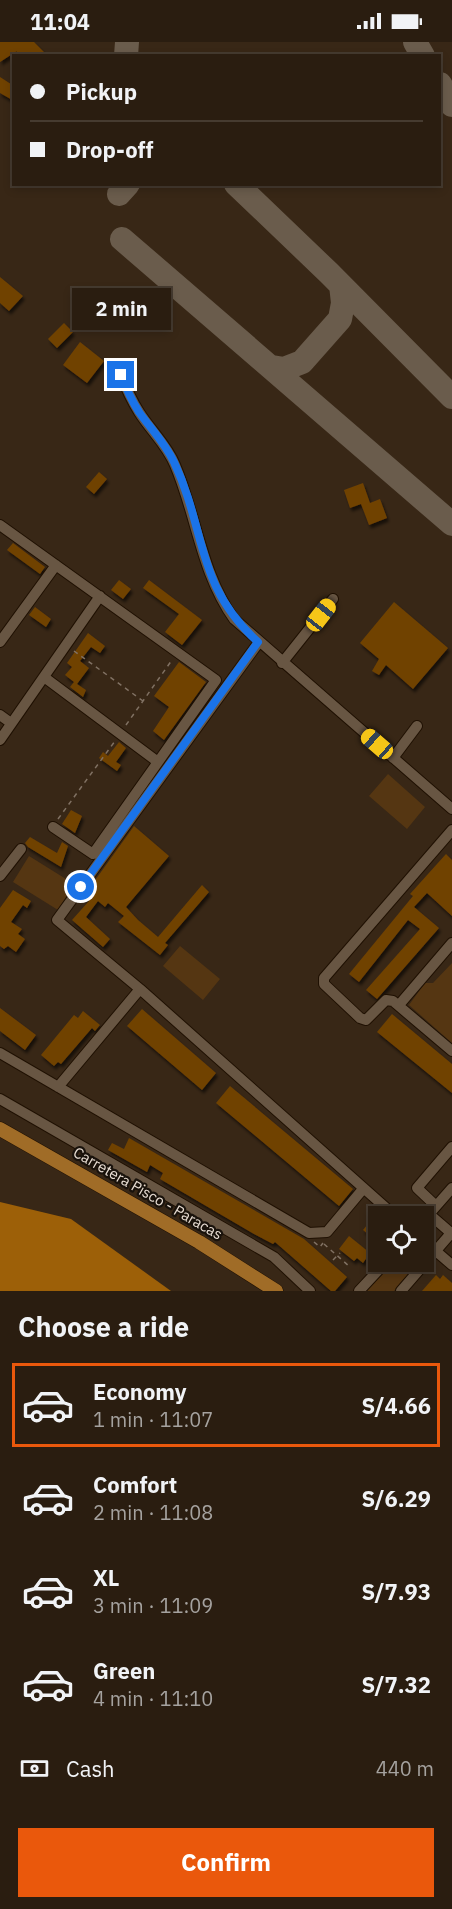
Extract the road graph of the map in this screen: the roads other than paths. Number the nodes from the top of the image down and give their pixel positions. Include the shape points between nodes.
1 (121, 375) dead end
2 (0, 525) edge
3 (57, 565) junction
4 (100, 596) junction
5 (333, 599) dead end
6 (0, 642) edge
7 (258, 642) junction
8 (282, 663) junction
9 (44, 677) junction
10 (0, 715) edge
11 (12, 723) junction
12 (417, 726) dead end
13 (0, 740) edge
14 (393, 758) junction
15 (158, 762) junction
16 (452, 809) edge
17 (53, 827) dead end
18 (452, 830) edge
19 (21, 849) dead end
20 (0, 876) edge
21 (452, 943) edge
22 (140, 989) junction
23 (399, 1005) junction
24 (452, 1051) edge
25 (0, 1053) edge
26 (58, 1087) junction
27 (0, 1099) edge
28 (0, 1129) edge
29 (452, 1147) edge
30 (452, 1188) edge
31 (363, 1189) junction
32 (384, 1206) edge
33 (425, 1206) edge
34 (434, 1208) edge
35 (434, 1218) edge
36 (452, 1232) edge
37 (436, 1251) junction
38 (452, 1265) edge
39 (377, 1272) edge
40 (276, 1291) edge
41 (310, 1291) edge
42 (359, 1291) edge
43 (400, 1291) edge

1 - 7 street via 138,411 174,464 197,526 211,581 234,619
2 - 3 street
3 - 4 street
3 - 6 street
4 - 9 street
4 - 15 street via 216,680
5 - 8 street
7 - 8 street
7 - 22 street via 57,920
8 - 14 street
9 - 11 street
9 - 15 street
10 - 11 street
11 - 13 street
12 - 14 street
14 - 16 street
15 - 17 street via 93,854
18 - 23 street via 324,978 326,987 366,1020 386,1000
19 - 20 street
21 - 23 street
22 - 26 street
22 - 31 street
23 - 24 street
25 - 26 street
26 - 31 street via 309,1233 327,1232
27 - 41 street via 274,1257
28 - 40 main road, Carretera Pisco - Paracas via 209,1247
29 - 33 street via 417,1188
30 - 34 street
31 - 32 street
35 - 36 street
36 - 37 street
37 - 38 street
37 - 43 street
39 - 42 street

